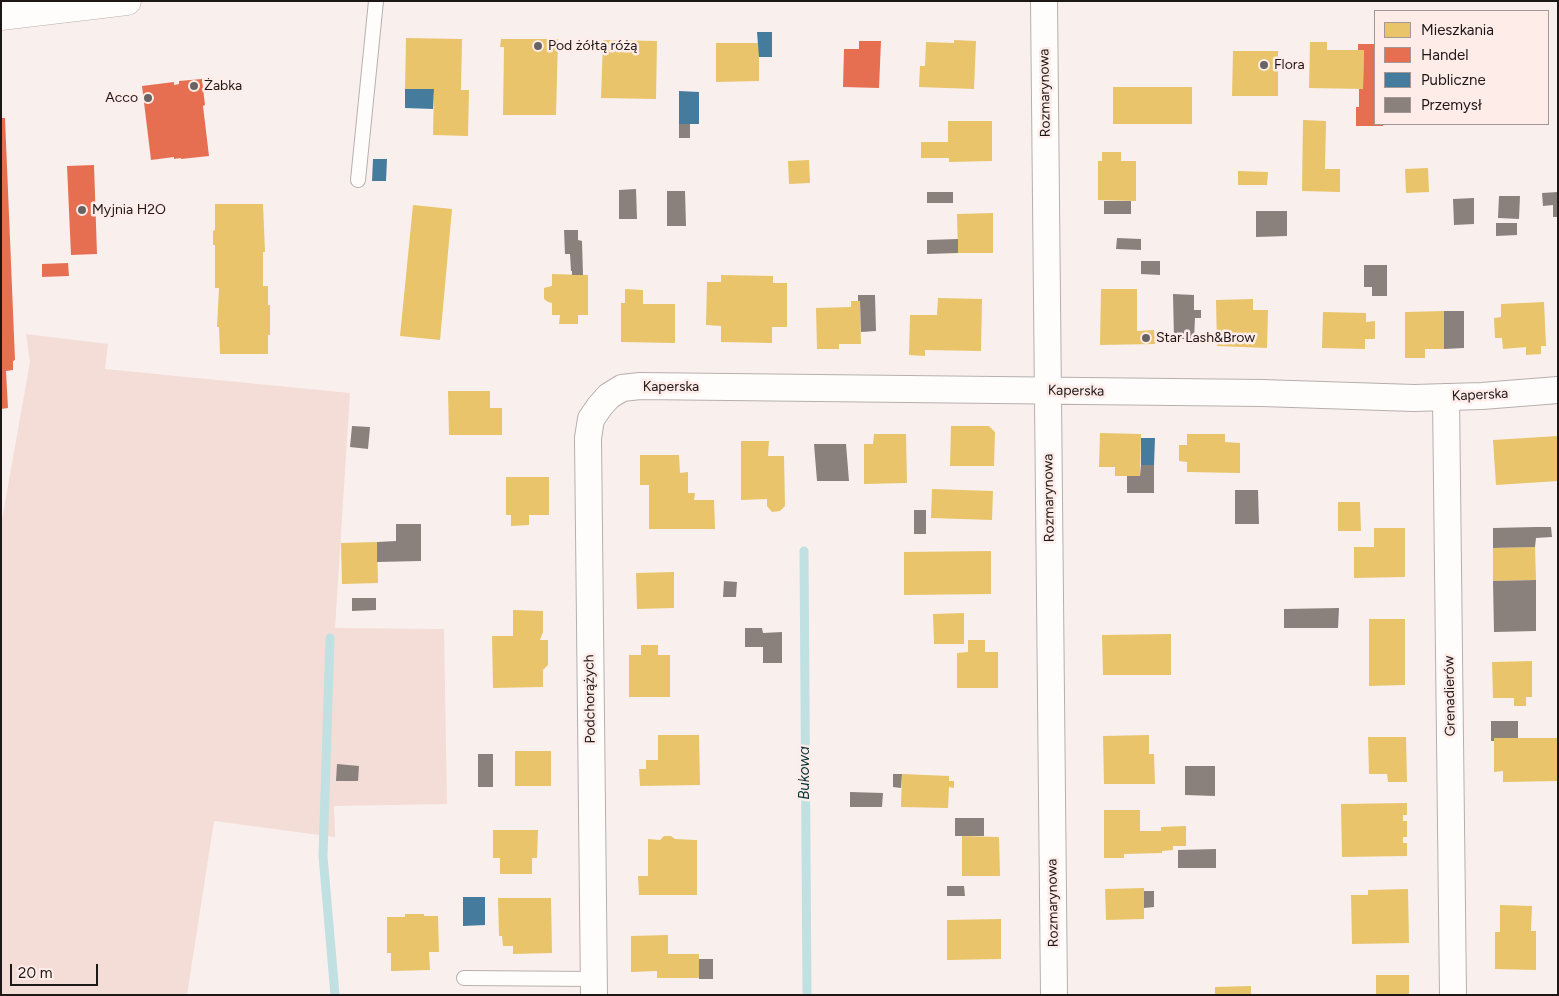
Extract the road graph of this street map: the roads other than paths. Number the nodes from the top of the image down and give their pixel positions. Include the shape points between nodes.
1 (127, 1) edge
2 (376, 1) edge
3 (1044, 1) edge
4 (1, 16) edge
5 (358, 180) dead end
6 (1558, 390) edge
7 (1048, 391) junction
8 (1446, 397) junction
9 (600, 406) joint
10 (464, 978) dead end
11 (594, 987) edge
12 (1054, 995) edge
13 (1453, 995) edge

1 - 4 street
2 - 5 lane
3 - 7 street, Rozmarynowa
6 - 8 street, Kaperska
7 - 8 street, Kaperska
7 - 9 street, Kaperska via 640,386 622,388
7 - 12 street, Rozmarynowa
8 - 13 street, Grenadierów
9 - 11 street, Podchorążych via 591,419 588,438
10 - 11 lane

